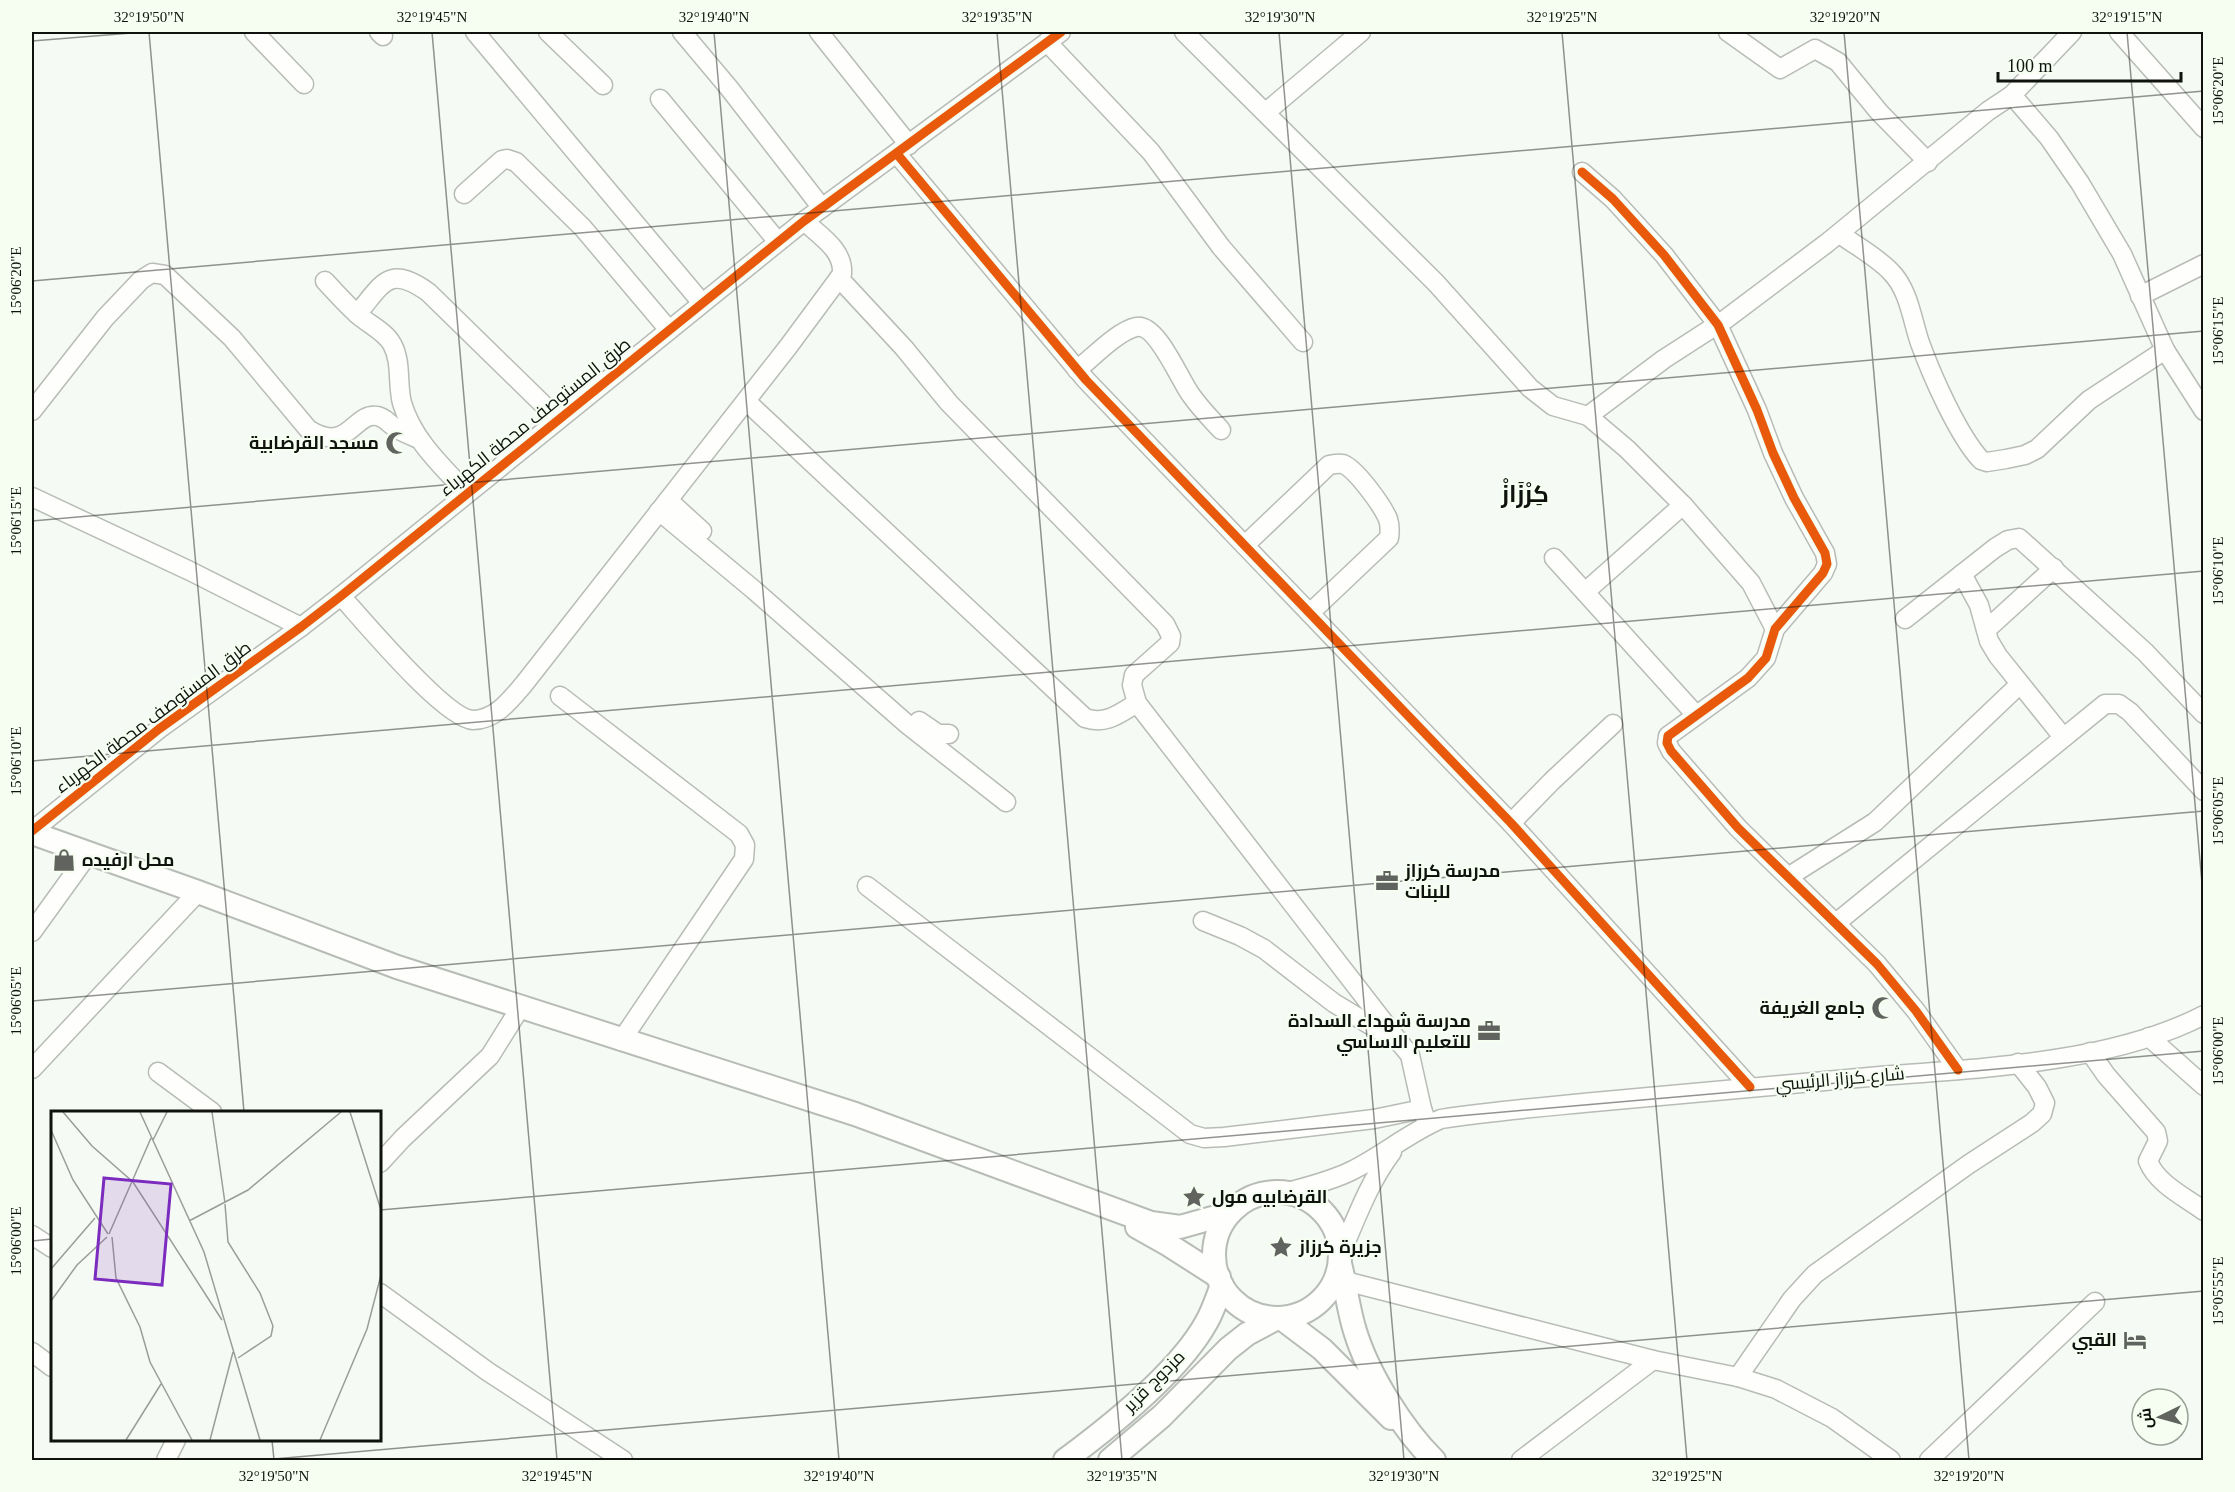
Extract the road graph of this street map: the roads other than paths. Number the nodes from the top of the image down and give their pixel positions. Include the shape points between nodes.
1 (254, 32) edge
2 (475, 32) edge
3 (548, 32) edge
4 (682, 32) edge
5 (819, 32) edge
6 (1184, 32) edge
7 (1361, 32) edge
8 (1728, 32) edge
9 (2072, 32) edge
10 (2119, 32) edge
11 (1054, 37) edge
12 (304, 84) dead end
13 (603, 85) dead end
14 (2012, 95) junction
15 (660, 99) dead end
16 (1266, 112) junction
17 (2204, 128) edge
18 (903, 149) junction
19 (1928, 162) junction
20 (1582, 172) dead end
21 (465, 194) dead end
22 (822, 208) junction
23 (804, 221) junction
24 (1840, 234) junction
25 (778, 242) junction
26 (2204, 264) edge
27 (839, 278) junction
28 (325, 281) dead end
29 (2140, 296) junction
30 (702, 303) junction
31 (357, 315) junction
32 (1718, 325) junction
33 (669, 330) junction
34 (1303, 342) dead end
35 (2165, 350) junction
36 (1077, 370) junction
37 (746, 401) junction
38 (32, 411) edge
39 (2204, 411) edge
40 (1588, 416) junction
41 (558, 418) junction
42 (1221, 430) dead end
43 (419, 439) junction
44 (467, 493) junction
45 (32, 497) edge
46 (1683, 505) junction
47 (664, 506) junction
48 (1245, 545) junction
49 (1554, 558) dead end
50 (2054, 568) junction
51 (1962, 574) junction
52 (1585, 592) junction
53 (341, 596) junction
54 (1310, 613) junction
55 (1905, 619) dead end
56 (301, 627) junction
57 (1775, 629) junction
58 (1986, 630) junction
59 (2020, 684) junction
60 (560, 696) dead end
61 (1137, 703) junction
62 (2204, 714) edge
63 (1696, 715) junction
64 (1613, 724) dead end
65 (949, 734) dead end
66 (2063, 737) junction
67 (2204, 791) edge
68 (1006, 802) dead end
69 (1511, 823) junction
70 (32, 832) edge
71 (89, 853) junction
72 (1788, 877) junction
73 (867, 886) dead end
74 (198, 892) junction
75 (1203, 921) dead end
76 (1836, 923) junction
77 (32, 932) edge
78 (520, 1008) junction
79 (2204, 1015) edge
80 (2149, 1037) junction
81 (621, 1041) junction
82 (1400, 1043) junction
83 (2090, 1052) junction
84 (2018, 1063) junction
85 (32, 1069) edge
86 (1958, 1070) junction
87 (158, 1072) dead end
88 (2204, 1086) edge
89 (1750, 1087) junction
90 (209, 1111) edge
91 (1425, 1117) junction
92 (1403, 1139) junction
93 (381, 1162) edge
94 (1288, 1192) junction
95 (1091, 1202) junction
96 (2204, 1211) edge
97 (1230, 1213) junction
98 (32, 1235) edge
99 (51, 1247) edge
100 (1342, 1266) junction
101 (1220, 1281) junction
102 (381, 1294) edge
103 (2095, 1302) dead end
104 (1279, 1318) junction
105 (32, 1352) edge
106 (1653, 1360) junction
107 (51, 1366) edge
108 (1738, 1377) junction
109 (1406, 1430) junction
110 (176, 1441) edge
111 (166, 1461) edge
112 (623, 1461) edge
113 (1065, 1461) edge
114 (1110, 1461) edge
115 (1434, 1461) edge
116 (1521, 1461) edge
117 (1891, 1461) edge
118 (1929, 1461) edge

1 - 12 street
2 - 30 street
3 - 13 street
4 - 22 street
5 - 18 street
6 - 16 street
7 - 16 street
8 - 19 street via 1780,69 1815,49 1838,62
9 - 14 street
10 - 17 street
11 - 18 street, طرق المستوصف محطة الكهرباء
11 - 34 street via 1151,152 1221,247
14 - 19 street
14 - 29 street via 2080,183 2122,254
15 - 25 street
16 - 40 street via 1436,283 1530,388 1553,406
18 - 22 street, طرق المستوصف محطة الكهرباء
18 - 36 street
19 - 24 street
20 - 32 street via 1613,199 1664,255
21 - 33 street via 502,160 516,162 584,228
22 - 23 street, طرق المستوصف محطة الكهرباء
23 - 25 street, طرق المستوصف محطة الكهرباء
23 - 27 street via 839,254 843,264
24 - 32 street
24 - 35 street via 1892,272 1900,284 1934,377 1961,431 1981,460 2006,459 2037,449 2090,400
25 - 30 street, طرق المستوصف محطة الكهرباء
26 - 29 street
27 - 37 street
27 - 61 street via 949,403 1165,624 1170,643 1134,675 1132,685
28 - 31 street
29 - 35 street
30 - 33 street, طرق المستوصف محطة الكهرباء
31 - 41 street via 385,281 412,281
31 - 43 street via 391,342 397,356 402,403
32 - 40 street via 1664,359
32 - 57 street via 1794,498 1826,554 1823,573
33 - 41 street, طرق المستوصف محطة الكهرباء
35 - 39 street
36 - 42 street via 1125,331 1144,326 1168,356 1190,394
36 - 48 street
37 - 47 street
37 - 61 street via 1085,718 1108,721
38 - 43 street via 105,318 141,280 158,273 165,275 232,338 308,429 330,438 376,416
40 - 46 street
41 - 44 street, طرق المستوصف محطة الكهرباء
43 - 44 street
44 - 53 street, طرق المستوصف محطة الكهرباء
45 - 56 street
46 - 52 street
46 - 57 street via 1751,583
47 - 53 street via 524,684 503,708 485,718 472,720 445,704
47 - 65 street via 903,710 930,730
47 - 68 street via 908,725
48 - 54 street
48 - 54 street via 1329,465 1341,463 1350,468 1387,518 1389,537
49 - 52 street
50 - 51 street via 2019,538 1995,548
50 - 58 street
50 - 62 street via 2145,652
51 - 55 street
51 - 58 street via 1979,605
52 - 63 street
53 - 56 street, طرق المستوصف محطة الكهرباء
54 - 69 street
56 - 70 street, طرق المستوصف محطة الكهرباء via 159,729
57 - 63 street via 1766,658 1748,678
58 - 59 street via 1998,656
59 - 66 street
59 - 72 street via 1875,822
60 - 81 street via 739,834 745,845 744,859
61 - 82 street
63 - 72 street via 1668,736 1671,751 1738,828
64 - 69 street
66 - 67 street via 2105,705 2119,704 2138,719
66 - 76 street
69 - 89 street
70 - 71 main road
71 - 74 main road
71 - 77 street
72 - 76 street
73 - 91 street via 1190,1134 1224,1137 1374,1119
74 - 78 main road via 397,967
74 - 85 street
75 - 82 street via 1264,949 1334,1003
76 - 86 street via 1877,964
78 - 81 main road
78 - 93 street via 490,1056
79 - 80 street, شارع كرزاز الرئيسي
80 - 83 street, شارع كرزاز الرئيسي
80 - 88 street
81 - 95 main road via 855,1114
82 - 91 street via 1410,1055
83 - 84 street, شارع كرزاز الرئيسي
83 - 96 street via 2156,1132 2158,1141 2148,1161 2152,1170
84 - 86 street, شارع كرزاز الرئيسي
84 - 108 street via 2045,1103 2043,1114 1815,1274 1792,1299
86 - 89 street, شارع كرزاز الرئيسي
87 - 90 street
89 - 91 street, شارع كرزاز الرئيسي via 1441,1119
91 - 92 street, شارع كرزاز الرئيسي
92 - 94 street, شارع كرزاز الرئيسي via 1351,1172
92 - 100 street, شارع كرزاز الرئيسي via 1381,1167
94 - 97 main road via 1251,1197
94 - 100 main road via 1311,1201 1325,1214 1335,1229
95 - 97 main road via 1151,1224 1171,1227
95 - 101 main road via 1169,1245
97 - 101 main road via 1215,1248
98 - 99 street
100 - 104 main road via 1320,1301 1309,1310
100 - 106 street
100 - 109 main road via 1355,1331
101 - 104 main road via 1230,1296 1251,1312
101 - 113 main road, مزدوج قزير via 1206,1324 1191,1344 1165,1374
102 - 112 street via 453,1348
103 - 118 street
104 - 109 main road via 1322,1350
104 - 114 main road, مزدوج قزير via 1228,1349 1162,1416
105 - 107 street
106 - 108 street
106 - 116 street
108 - 117 street via 1776,1389 1832,1418
109 - 115 main road
110 - 111 street

